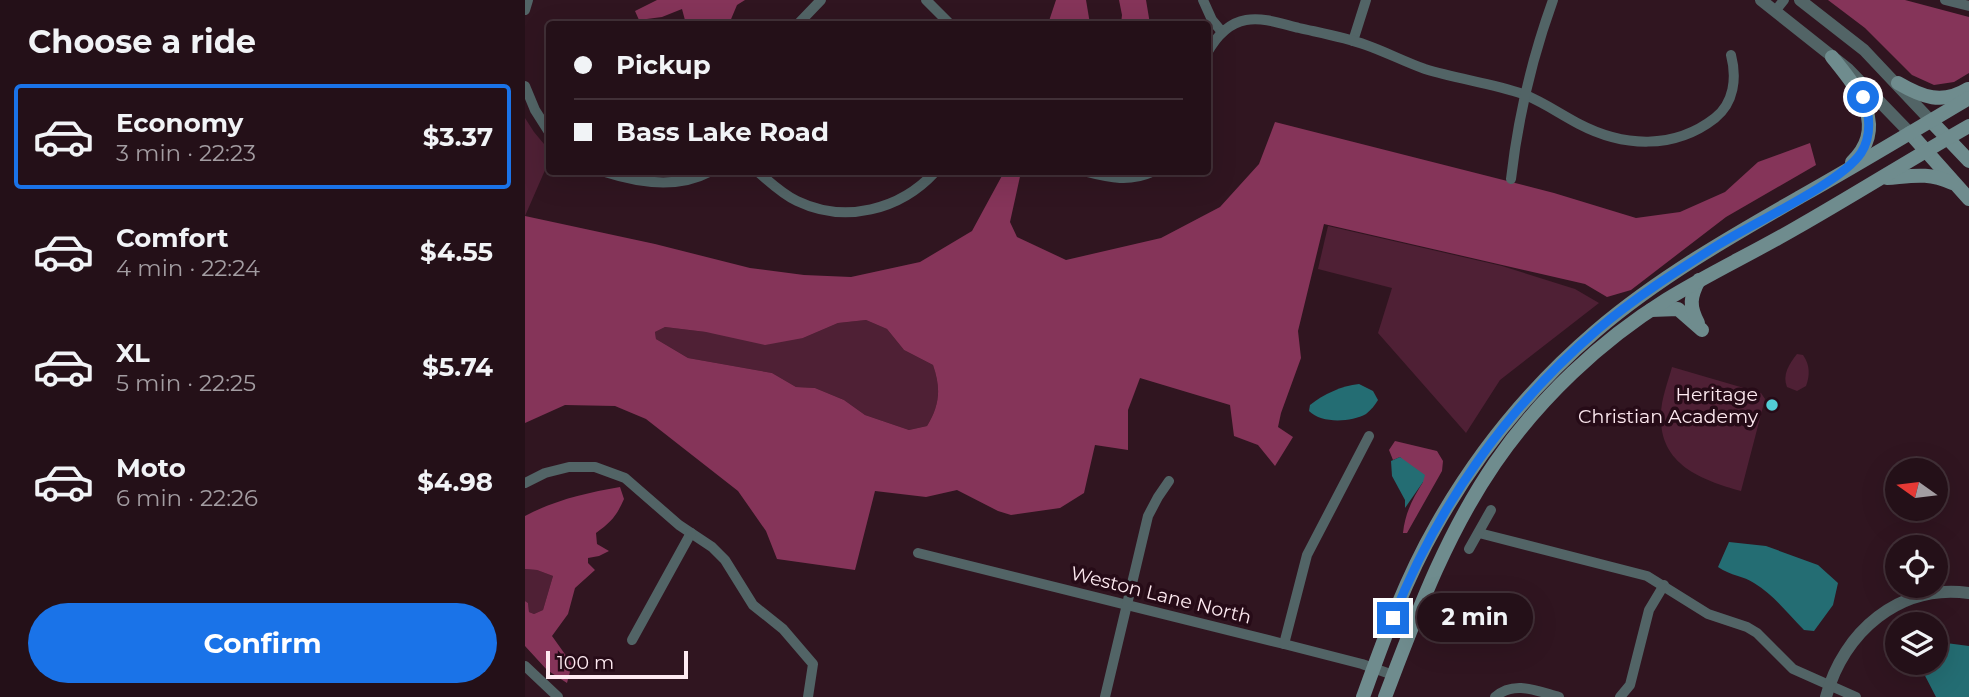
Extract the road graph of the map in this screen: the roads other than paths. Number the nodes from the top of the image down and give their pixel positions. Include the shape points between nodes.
1 (528, 0) edge
2 (821, 0) edge
3 (926, 0) edge
4 (1203, 0) edge
5 (1366, 0) edge
6 (1553, 0) edge
7 (1761, 0) edge
8 (1800, 0) edge
9 (1945, 0) edge
10 (1780, 5) edge
11 (1969, 6) edge
12 (525, 10) edge
13 (801, 21) edge
14 (947, 21) edge
15 (1222, 32) junction
16 (1353, 41) junction
17 (1211, 45) edge
18 (1731, 55) dead end
19 (1832, 57) junction
20 (1898, 83) junction
21 (525, 86) edge
22 (1969, 89) edge
23 (1525, 95) junction
24 (1969, 98) edge
25 (1931, 121) junction
26 (1969, 126) edge
27 (546, 128) edge
28 (1910, 133) junction
29 (1948, 138) junction
30 (1927, 152) junction
31 (1969, 161) edge
32 (616, 175) edge
33 (702, 175) edge
34 (762, 175) edge
35 (932, 175) edge
36 (1102, 175) edge
37 (1144, 175) edge
38 (1835, 177) junction
39 (1882, 178) junction
40 (1511, 179) dead end
41 (1956, 184) junction
42 (1969, 199) edge
43 (1699, 280) junction
44 (1649, 310) junction
45 (1370, 436) dead end
46 (1169, 481) dead end
47 (525, 483) edge
48 (1491, 510) dead end
49 (691, 533) junction
50 (1479, 533) junction
51 (1469, 549) dead end
52 (918, 553) dead end
53 (1664, 585) junction
54 (1969, 593) edge
55 (1126, 606) junction
56 (632, 640) dead end
57 (1284, 644) junction
58 (525, 666) edge
59 (1374, 667) junction
60 (1394, 675) junction
61 (1827, 691) edge
62 (558, 697) edge
63 (808, 697) edge
64 (1105, 697) edge
65 (1363, 697) edge
66 (1385, 697) edge
67 (1495, 697) edge
68 (1559, 697) edge
69 (1620, 697) edge
70 (1856, 697) edge

1 - 12 street
2 - 13 street
3 - 14 street
4 - 15 street
5 - 16 street
6 - 23 street
7 - 10 street
8 - 20 street
9 - 11 street
10 - 19 street
15 - 16 street via 1233,24 1258,19
15 - 17 street
16 - 23 street via 1423,69
18 - 23 street via 1732,92 1719,115 1693,132 1664,142 1597,132
19 - 28 street
19 - 38 main road via 1863,97 1869,121 1860,154
20 - 22 main road via 1937,99
20 - 25 street
21 - 27 street
23 - 40 street
24 - 25 main road
25 - 28 main road
25 - 29 main road
26 - 29 main road
28 - 30 main road
28 - 38 main road
29 - 30 main road
29 - 31 main road
30 - 39 main road
30 - 41 main road
32 - 33 street via 668,183
34 - 35 street via 798,201 847,212 894,202
36 - 37 street via 1121,179
38 - 59 main road via 1663,281 1598,329 1549,376 1488,447 1437,524
39 - 41 main road via 1923,174
39 - 43 main road
41 - 42 main road
43 - 44 main road
43 - 44 main road via 1691,301 1702,330 1678,309
44 - 60 main road via 1556,389 1496,461 1440,557
45 - 57 street via 1307,555
46 - 55 street via 1149,516
47 - 49 street via 569,467 615,473 636,485
48 - 50 street
49 - 56 street
49 - 63 street via 725,560 753,605 783,629 813,664
50 - 51 street
50 - 53 street via 1647,576
52 - 55 street, Weston Lane North
53 - 61 street via 1708,614 1748,627 1793,669
53 - 69 street via 1649,610 1630,685
54 - 61 street via 1915,597 1878,615 1849,646
55 - 57 street, Weston Lane North
55 - 64 street
57 - 59 street, Weston Lane North
58 - 62 street
59 - 60 street, Weston Lane North
59 - 65 main road
60 - 66 main road
61 - 70 street
67 - 68 street via 1513,687

